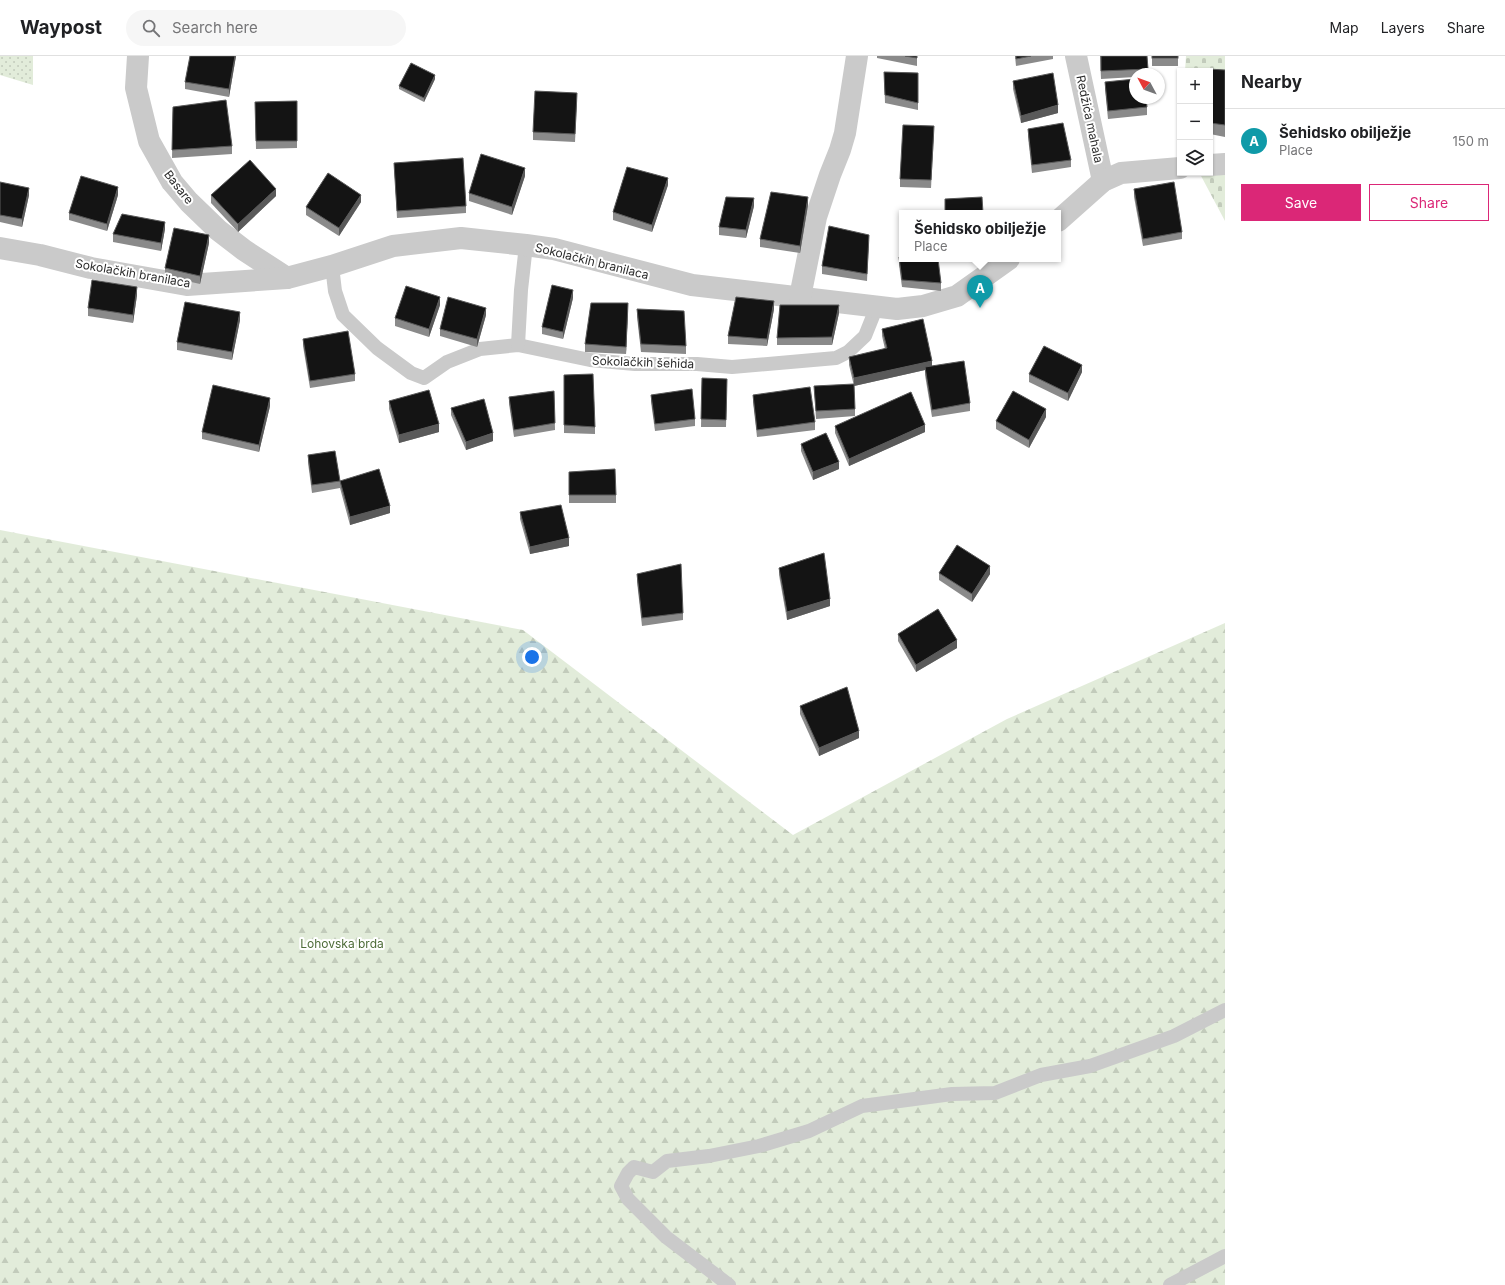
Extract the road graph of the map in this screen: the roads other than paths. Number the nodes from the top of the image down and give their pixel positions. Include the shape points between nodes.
1 (138, 56) edge
2 (857, 56) edge
3 (1076, 56) edge
4 (1225, 164) edge
5 (1213, 165) edge
6 (1177, 168) edge
7 (1103, 181) junction
8 (1061, 218) edge
9 (526, 245) junction
10 (0, 248) edge
11 (1005, 262) edge
12 (332, 266) junction
13 (287, 278) junction
14 (800, 297) junction
15 (877, 306) junction
16 (518, 345) junction
17 (1225, 1010) edge
18 (1225, 1256) edge
19 (729, 1285) edge
20 (1170, 1285) edge

1 - 13 street, Basare via 136,88 147,134 172,182 218,230
2 - 14 street via 845,133 816,217
3 - 7 street, Redžića mahala
4 - 5 street
6 - 7 street via 1121,173
7 - 8 street
9 - 12 street, Sokolačkih branilaca via 460,238 393,246
9 - 14 street, Sokolačkih branilaca via 554,249 692,286
9 - 16 lane
10 - 13 street, Sokolačkih branilaca via 187,285
11 - 15 street, Sokolačkih branilaca via 957,296 923,306 897,309
12 - 13 street, Sokolačkih branilaca
12 - 16 lane, Sokolačkih šehida via 335,291 343,315 377,348 411,373 424,378 447,362 480,349
14 - 15 street, Sokolačkih branilaca
15 - 16 lane, Sokolačkih šehida via 865,336 848,352 836,358 732,367 635,364 590,360
17 - 19 lane via 1174,1036 1097,1064 1041,1075 995,1093 952,1094 862,1106 808,1131 759,1146 667,1161 653,1172 634,1168 628,1173 621,1186 628,1198 666,1236
18 - 20 lane

